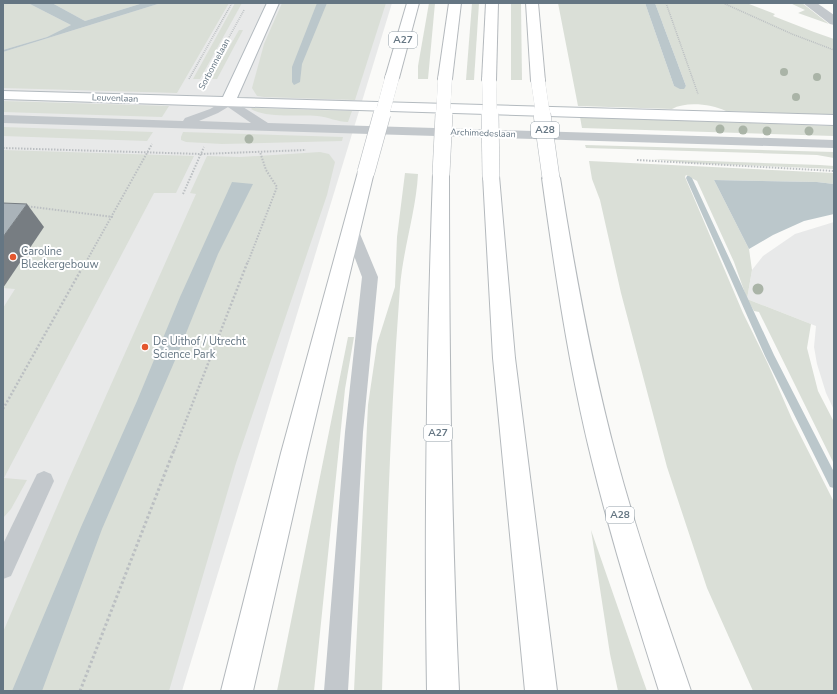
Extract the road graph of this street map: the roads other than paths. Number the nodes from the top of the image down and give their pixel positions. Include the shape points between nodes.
1 (273, 3) edge
2 (413, 3) edge
3 (455, 3) edge
4 (492, 3) edge
5 (532, 3) edge
6 (809, 3) edge
7 (834, 22) edge
8 (3, 94) edge
9 (228, 102) junction
10 (3, 119) edge
11 (834, 120) edge
12 (180, 124) junction
13 (264, 126) junction
14 (834, 144) edge
15 (351, 229) junction
16 (44, 481) dead end
17 (3, 568) edge
18 (237, 691) edge
19 (336, 691) edge
20 (443, 691) edge
21 (541, 691) edge
22 (675, 691) edge

1 - 9 main road
2 - 15 main road, A27, bridge
3 - 20 main road, A27, bridge via 445,79 441,174 438,409 439,585
4 - 21 main road, bridge via 489,80 491,176 504,358
5 - 22 main road, A28, bridge via 538,81 551,178 577,335 605,461 646,604
6 - 7 street
8 - 9 main road, Leuvenlaan
9 - 11 main road
9 - 12 lane via 214,111
9 - 13 lane
10 - 12 lane
12 - 13 lane, Archimedeslaan
13 - 14 lane, Archimedeslaan
15 - 18 main road, A27
15 - 19 lane via 370,277 354,432
16 - 17 lane

